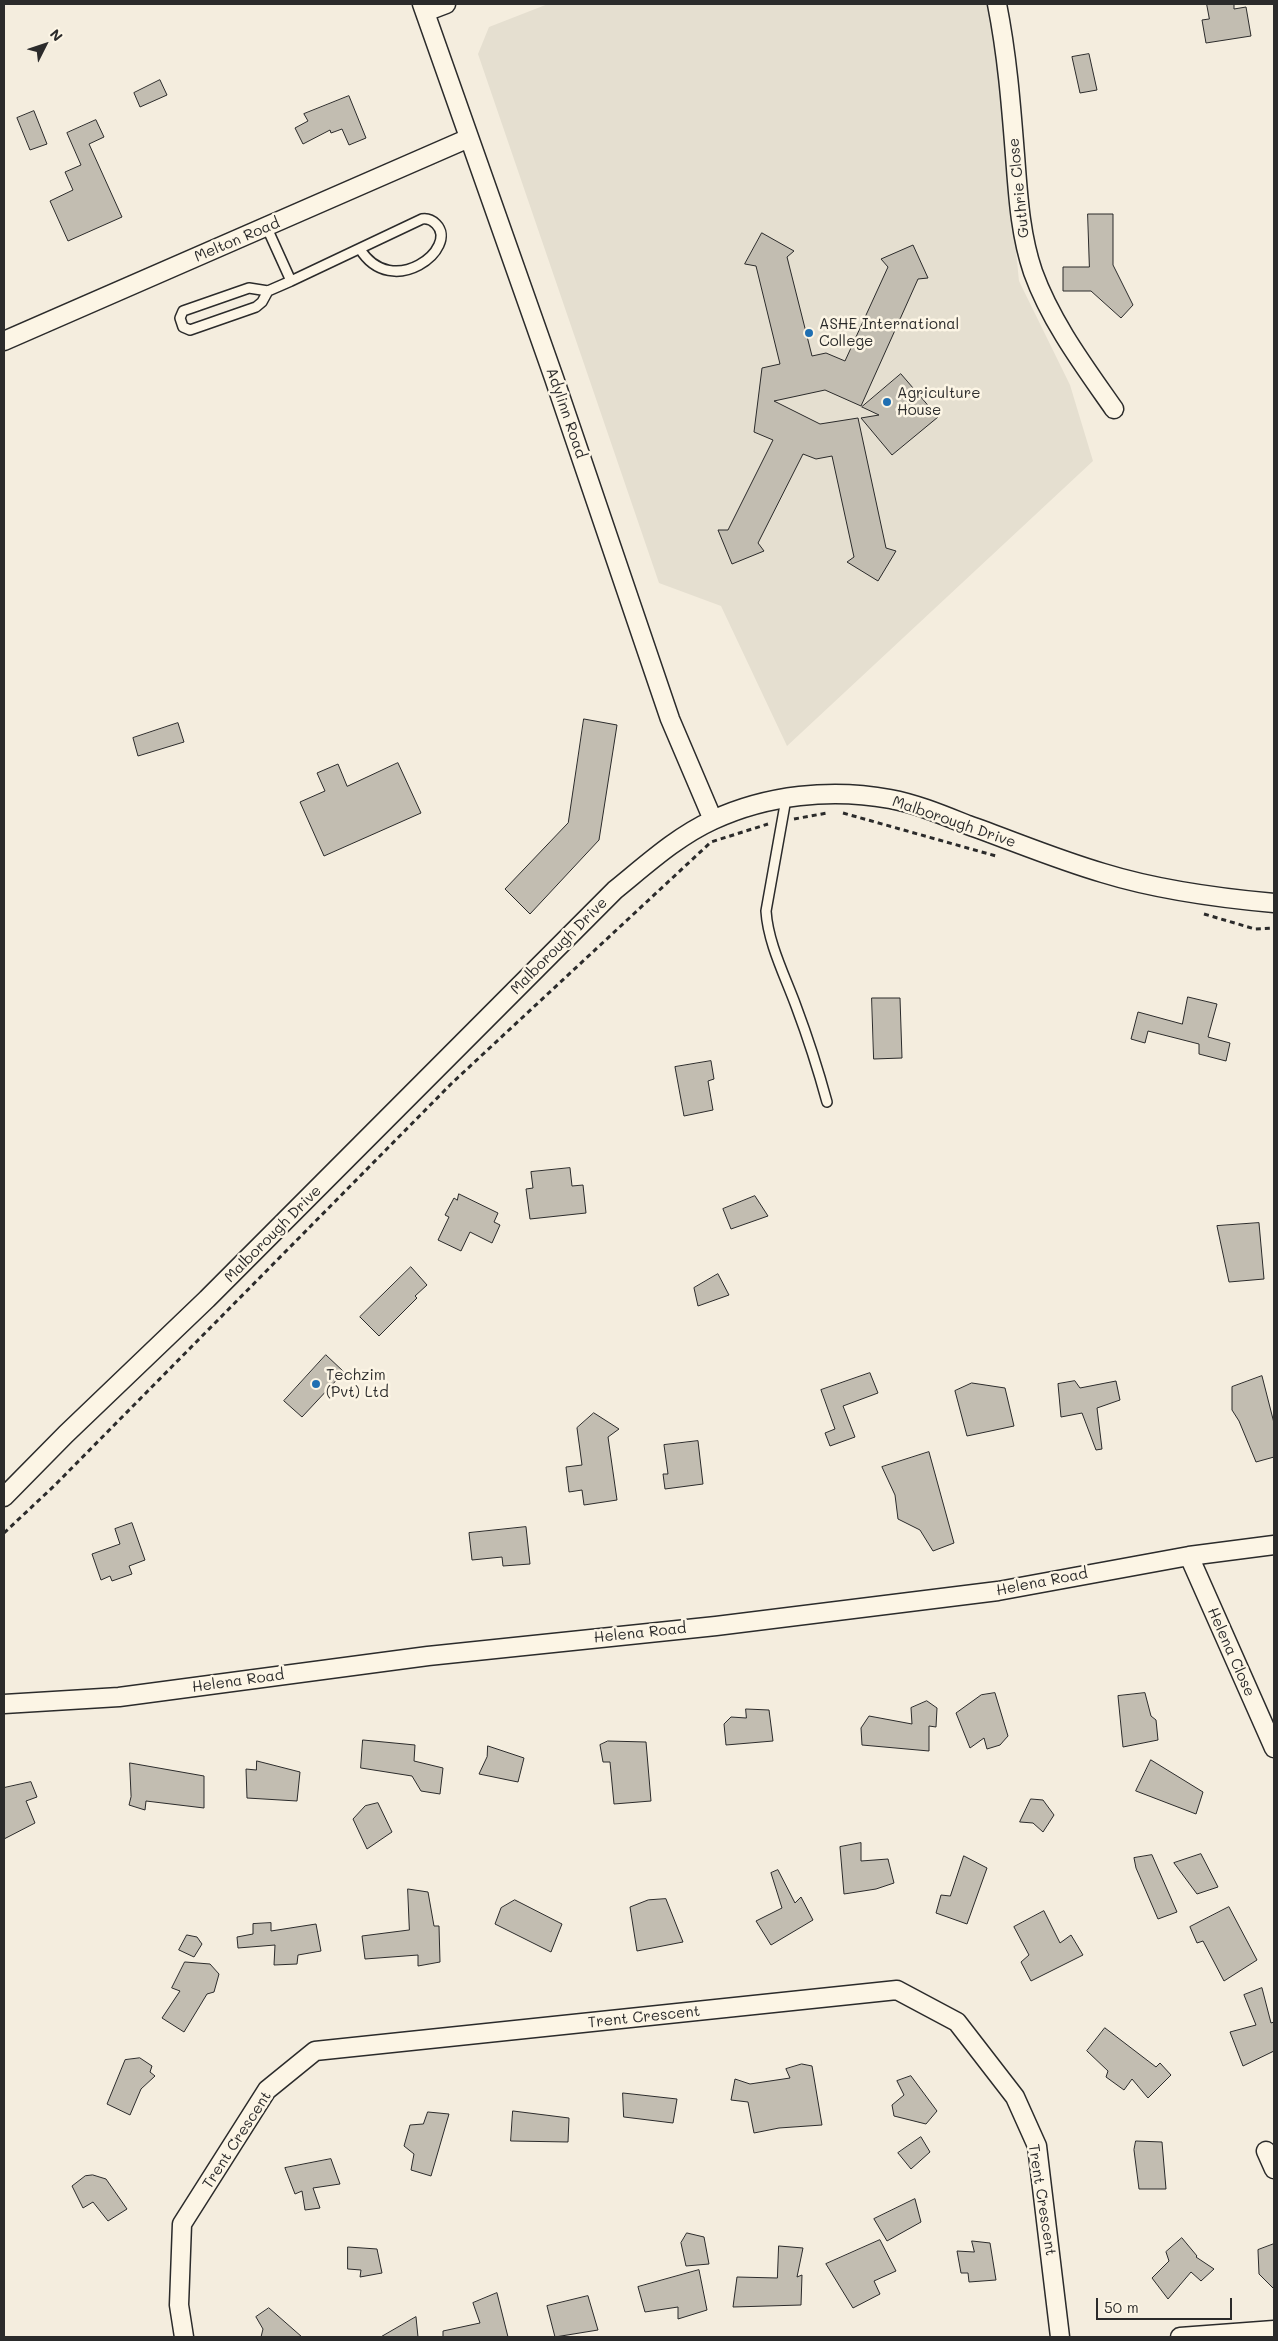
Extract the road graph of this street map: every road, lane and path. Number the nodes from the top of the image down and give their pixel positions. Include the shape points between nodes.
1 (446, 4) edge
2 (998, 4) edge
3 (423, 8) edge
4 (469, 138) junction
5 (267, 228) junction
6 (360, 248) junction
7 (291, 282) junction
8 (268, 291) junction
9 (4, 341) edge
10 (1114, 409) dead end
11 (786, 799) junction
12 (837, 811) dead end
13 (828, 813) dead end
14 (713, 820) junction
15 (782, 822) junction
16 (998, 856) dead end
17 (1274, 903) edge
18 (1198, 913) dead end
19 (1274, 928) edge
20 (827, 1102) dead end
21 (4, 1497) edge
22 (4, 1533) edge
23 (1274, 1545) edge
24 (1188, 1556) junction
25 (4, 1704) edge
26 (1274, 1748) edge
27 (1266, 2151) dead end
28 (1274, 2169) edge
29 (1274, 2330) edge
30 (184, 2337) edge
31 (1060, 2337) edge
32 (1180, 2337) edge

1 - 3 street
2 - 10 street, Guthrie Close via 1024,240 1033,272 1068,342
3 - 4 street, Adylinn Road
4 - 5 street, Melton Road
4 - 14 street, Adylinn Road via 673,725
5 - 7 lane
5 - 9 street, Melton Road
6 - 6 lane via 372,263 400,272 410,270 434,253 441,235 433,221 422,219
6 - 7 lane
7 - 8 lane
8 - 8 lane via 256,307 190,330 183,327 180,318 183,312 249,288
11 - 14 street, Malborough Drive via 741,809
11 - 15 lane
11 - 17 street, Malborough Drive via 839,792 890,799 921,807 1104,874 1154,886
12 - 16 path
13 - 15 path
14 - 21 street, Malborough Drive via 686,834 614,890 234,1272
15 - 20 lane via 766,911 768,927 810,1041
15 - 22 path via 765,824 711,842 452,1083
18 - 19 path via 1255,929
23 - 24 street, Helena Road
24 - 25 street, Helena Road via 988,1592 716,1626 428,1656 119,1697
24 - 26 street, Helena Close
27 - 28 street
29 - 32 street
30 - 31 street, Trent Crescent via 180,2305 182,2224 267,2090 315,2052 897,1990 957,2022 1015,2097 1037,2146

